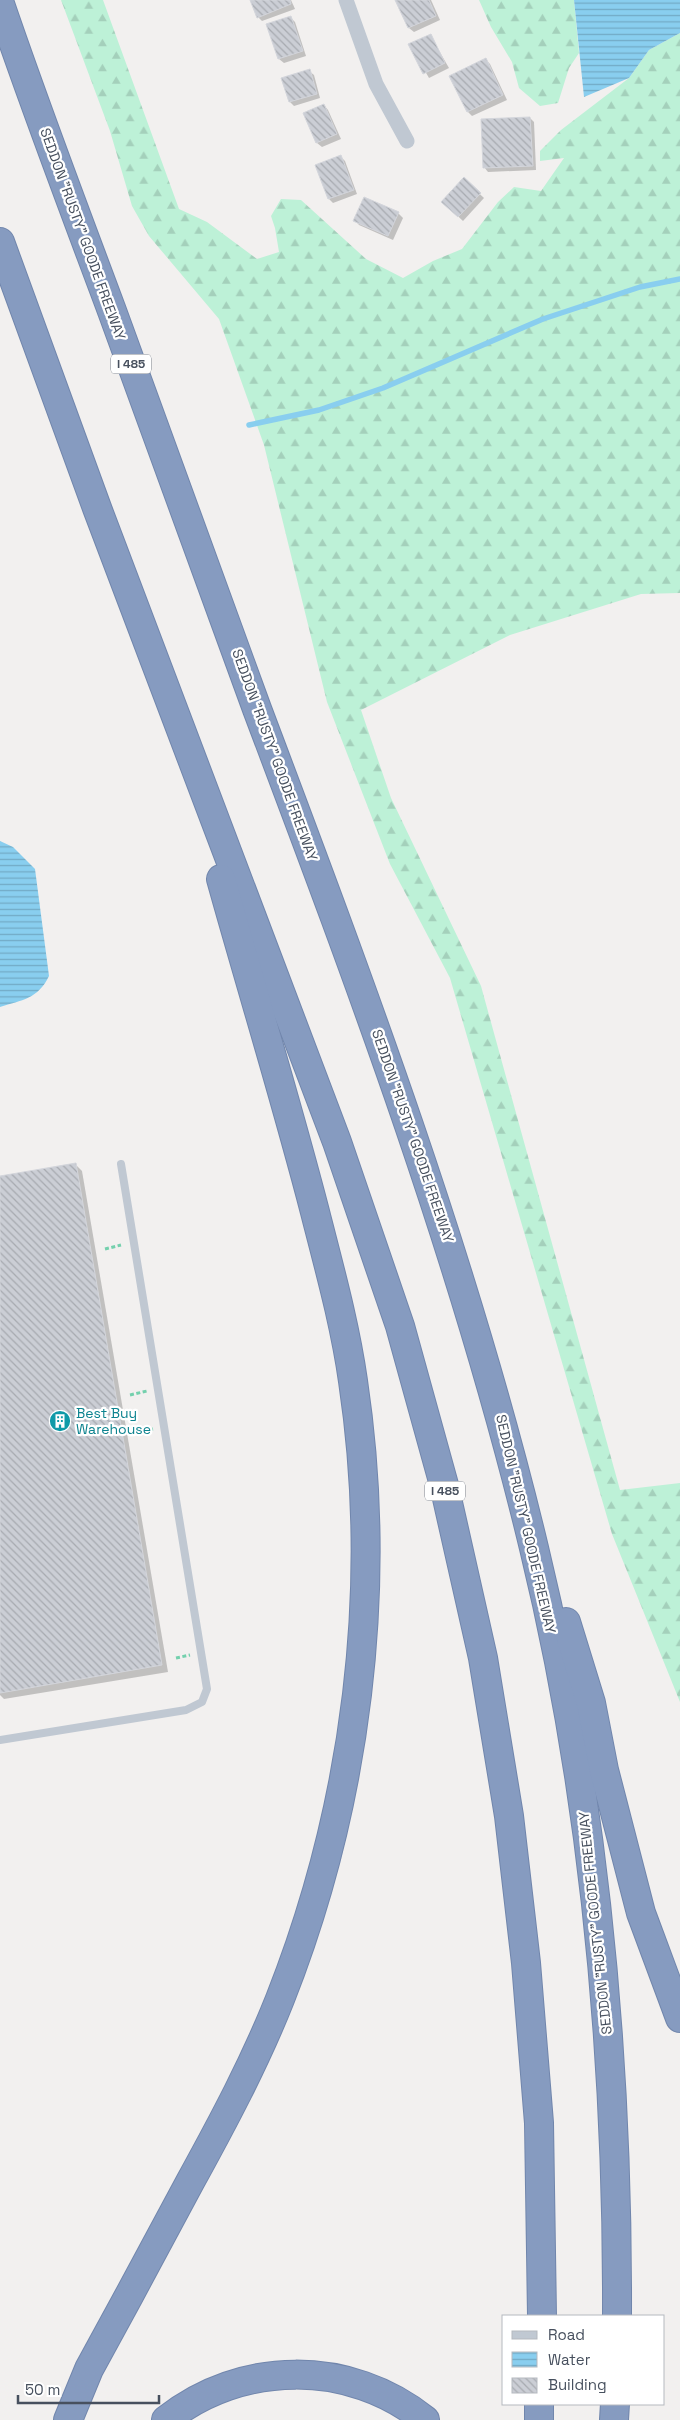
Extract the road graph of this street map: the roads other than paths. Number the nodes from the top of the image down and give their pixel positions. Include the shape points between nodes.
1 (346, 0) edge
2 (0, 4) edge
3 (407, 141) dead end
4 (0, 242) edge
5 (172, 704) junction
6 (122, 1164) dead end
7 (486, 1361) junction
8 (0, 1740) edge
9 (680, 2018) edge
10 (542, 2315) edge
11 (617, 2315) edge
12 (539, 2405) edge
13 (615, 2405) edge
14 (68, 2420) edge
15 (166, 2420) edge
16 (426, 2420) edge
17 (539, 2420) edge
18 (614, 2420) edge

1 - 3 street via 376,84
2 - 7 highway, SEDDON "RUSTY" GOODE FREEWAY / I 485 via 366,998
4 - 5 highway, I 485
5 - 10 highway, I 485 via 337,1142 400,1326 446,1495 483,1658 515,1865 539,2123
5 - 14 highway via 298,1148 353,1378 360,1445 366,1588 360,1674 330,1844 281,1998 248,2074 90,2369
6 - 8 lane via 206,1689 202,1702 186,1710
7 - 9 highway via 591,1703 606,1779 640,1913
7 - 11 highway, SEDDON "RUSTY" GOODE FREEWAY / I 485 via 536,1553 571,1728 589,1840 611,2076
12 - 17 highway
13 - 18 highway
15 - 16 highway via 220,2387 298,2373 346,2380 371,2388 394,2398

